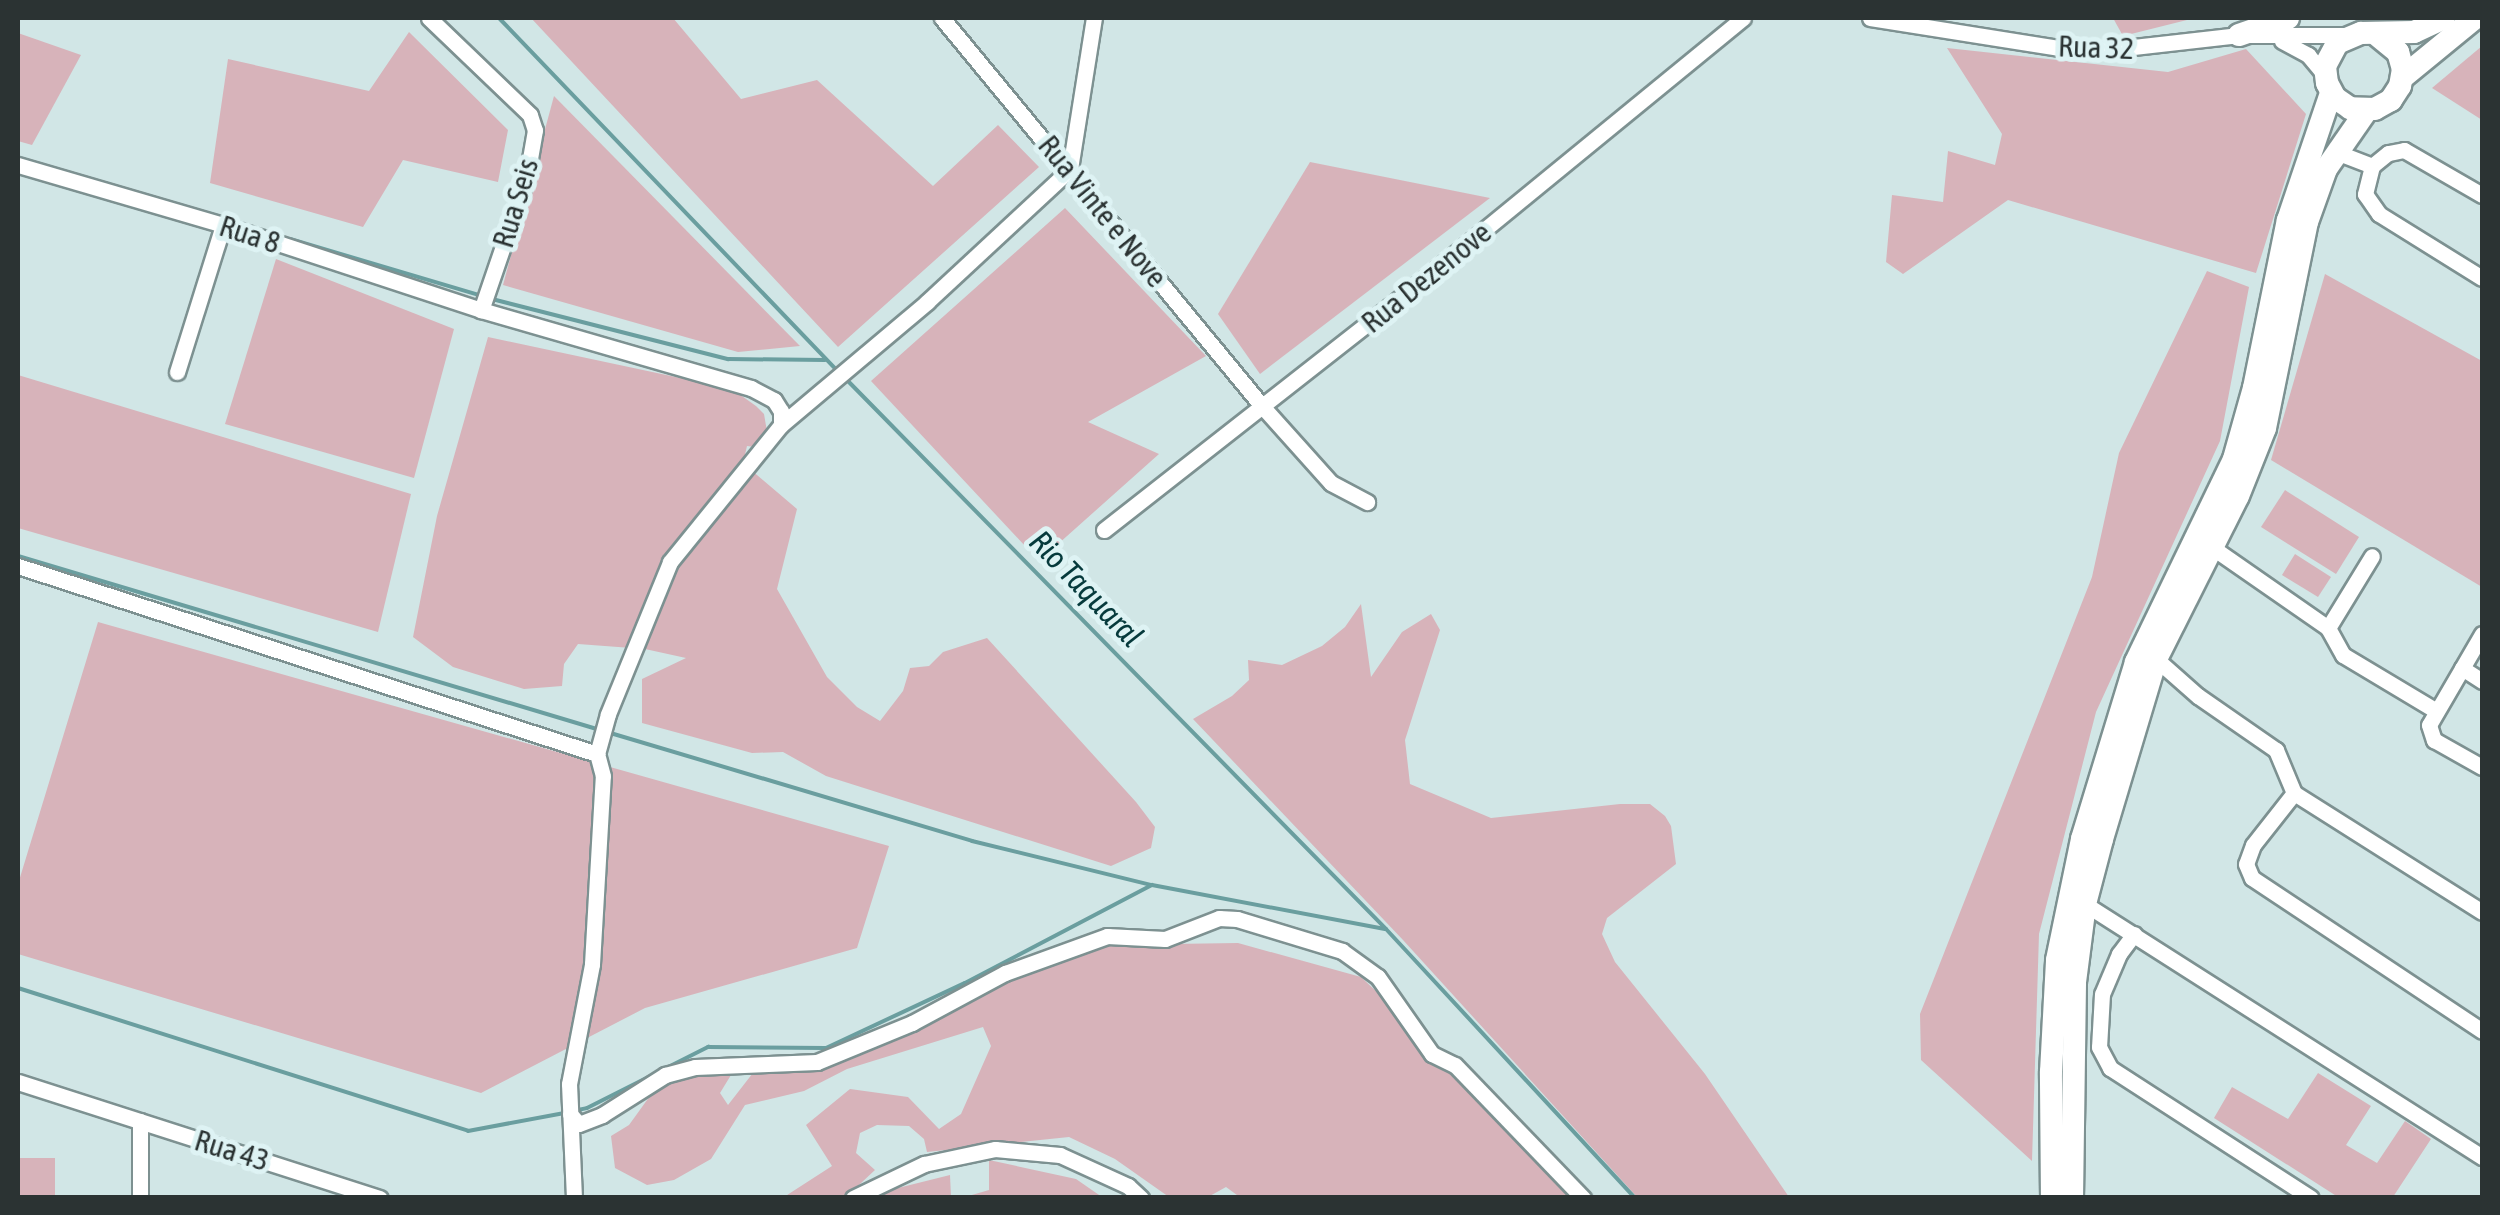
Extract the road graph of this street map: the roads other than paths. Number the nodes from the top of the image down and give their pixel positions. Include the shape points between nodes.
1 (942, 18) edge
2 (1094, 18) edge
3 (1743, 18) edge
4 (1870, 18) edge
5 (2288, 18) edge
6 (2444, 18) edge
7 (2475, 18) edge
8 (427, 19) edge
9 (2370, 34) junction
10 (2239, 35) junction
11 (2264, 36) junction
12 (2403, 77) junction
13 (2328, 84) junction
14 (2367, 110) junction
15 (2336, 152) junction
16 (18, 165) edge
17 (2372, 166) junction
18 (1070, 169) junction
19 (2482, 195) edge
20 (223, 225) junction
21 (2482, 278) edge
22 (484, 301) junction
23 (177, 372) dead end
24 (1262, 406) junction
25 (781, 425) junction
26 (1367, 502) dead end
27 (1104, 530) dead end
28 (2213, 548) junction
29 (2372, 556) dead end
30 (18, 566) edge
31 (2328, 628) junction
32 (2482, 634) edge
33 (2156, 658) junction
34 (2462, 668) junction
35 (2482, 681) edge
36 (2435, 710) junction
37 (598, 754) junction
38 (2482, 767) edge
39 (2294, 793) junction
40 (2085, 904) junction
41 (2482, 912) edge
42 (2134, 934) junction
43 (2482, 1031) edge
44 (18, 1082) edge
45 (570, 1108) junction
46 (140, 1121) junction
47 (2482, 1157) edge
48 (318, 1178) junction
49 (140, 1198) edge
50 (318, 1198) edge
51 (380, 1198) edge
52 (574, 1198) edge
53 (853, 1198) edge
54 (1141, 1198) edge
55 (1583, 1198) edge
56 (2052, 1198) edge
57 (2072, 1198) edge
58 (2311, 1198) edge

1 - 18 street, Rua Vinte e Nove
2 - 18 street
3 - 24 street, Rua Dezenove
4 - 10 street, Rua 32 via 2065,49 2144,50
5 - 10 main road
6 - 9 main road via 2414,32
7 - 12 main road
8 - 22 street, Rua Seis via 530,115 536,130
9 - 11 street, Rua 32
9 - 12 main road via 2398,52
9 - 13 main road via 2344,38 2332,50
10 - 11 street, Rua 32
11 - 13 street, Rua 32 via 2291,44
12 - 14 main road via 2390,100
13 - 14 main road via 2350,108
13 - 56 main road via 2284,236 2234,459 2140,651 2082,839 2057,960
14 - 15 main road
15 - 17 street
15 - 28 main road via 2306,222 2264,428
16 - 20 street, Rua 8
17 - 19 street via 2404,150
17 - 21 street via 2369,205
18 - 24 street, Rua Vinte e Nove
18 - 25 street
20 - 22 street, Rua 8
20 - 23 street
22 - 25 street, Rua 8 via 751,388 774,400
24 - 26 street, Rua Vinte e Nove via 1331,483
24 - 27 street, Rua Dezenove
25 - 37 street via 670,562
28 - 31 street
28 - 33 main road
29 - 31 street
30 - 37 street
31 - 36 street via 2342,655
32 - 34 street
33 - 39 street via 2276,750
33 - 40 main road
34 - 35 street
34 - 36 street
36 - 38 street via 2429,725 2434,740
37 - 45 street via 603,776 592,964
39 - 41 street
39 - 43 street via 2253,845 2246,864 2252,878
40 - 42 street
40 - 57 main road via 2070,1047
42 - 47 street
42 - 58 street via 2102,994 2099,1047 2110,1068
44 - 46 street, Rua 43
45 - 52 street
45 - 55 street via 579,1124 666,1075 696,1067 818,1062 1005,972 1107,936 1166,939 1219,918 1342,951 1378,977 1432,1054 1455,1065
46 - 48 street, Rua 43
46 - 49 street
48 - 50 street
48 - 51 street, Rua 43
53 - 54 street via 924,1164 994,1149 1060,1155

